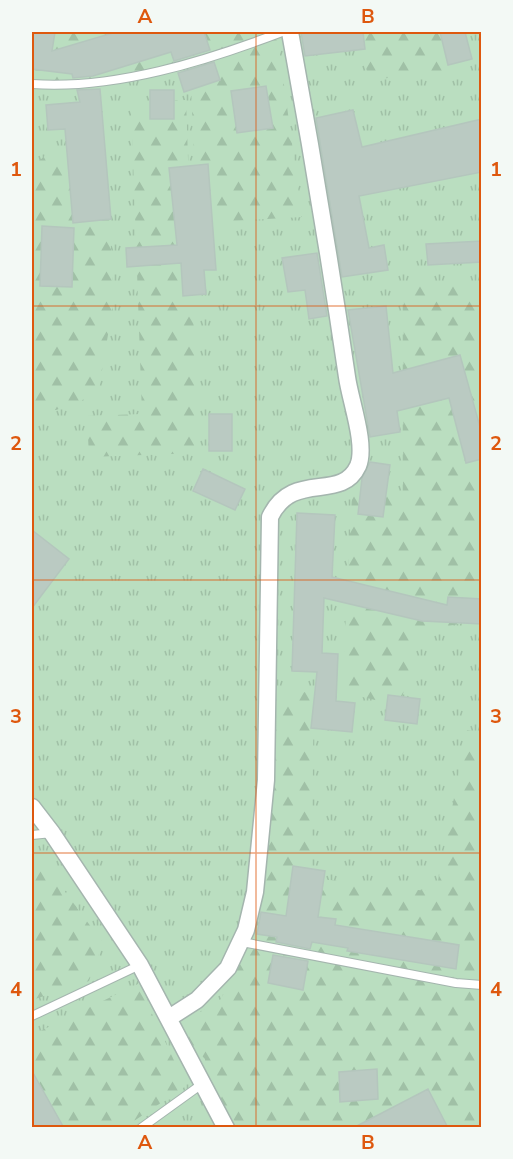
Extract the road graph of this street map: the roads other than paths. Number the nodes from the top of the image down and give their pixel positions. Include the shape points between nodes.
1 (282, 32) edge
2 (290, 32) edge
3 (32, 84) edge
4 (32, 807) edge
5 (52, 832) junction
6 (32, 836) edge
7 (242, 942) junction
8 (140, 965) junction
9 (482, 985) edge
10 (32, 1016) edge
11 (169, 1018) junction
12 (202, 1084) junction
13 (141, 1128) edge
14 (226, 1128) edge

1 - 3 lane via 169,68 118,79 72,85
2 - 7 street via 325,219 360,453 350,478 336,485 293,491 276,503 270,517 266,780 255,892
4 - 5 street
5 - 6 lane
5 - 8 street
7 - 9 lane
7 - 11 street via 228,968 213,984
8 - 10 lane
8 - 11 street
11 - 12 street
12 - 13 lane
12 - 14 street

